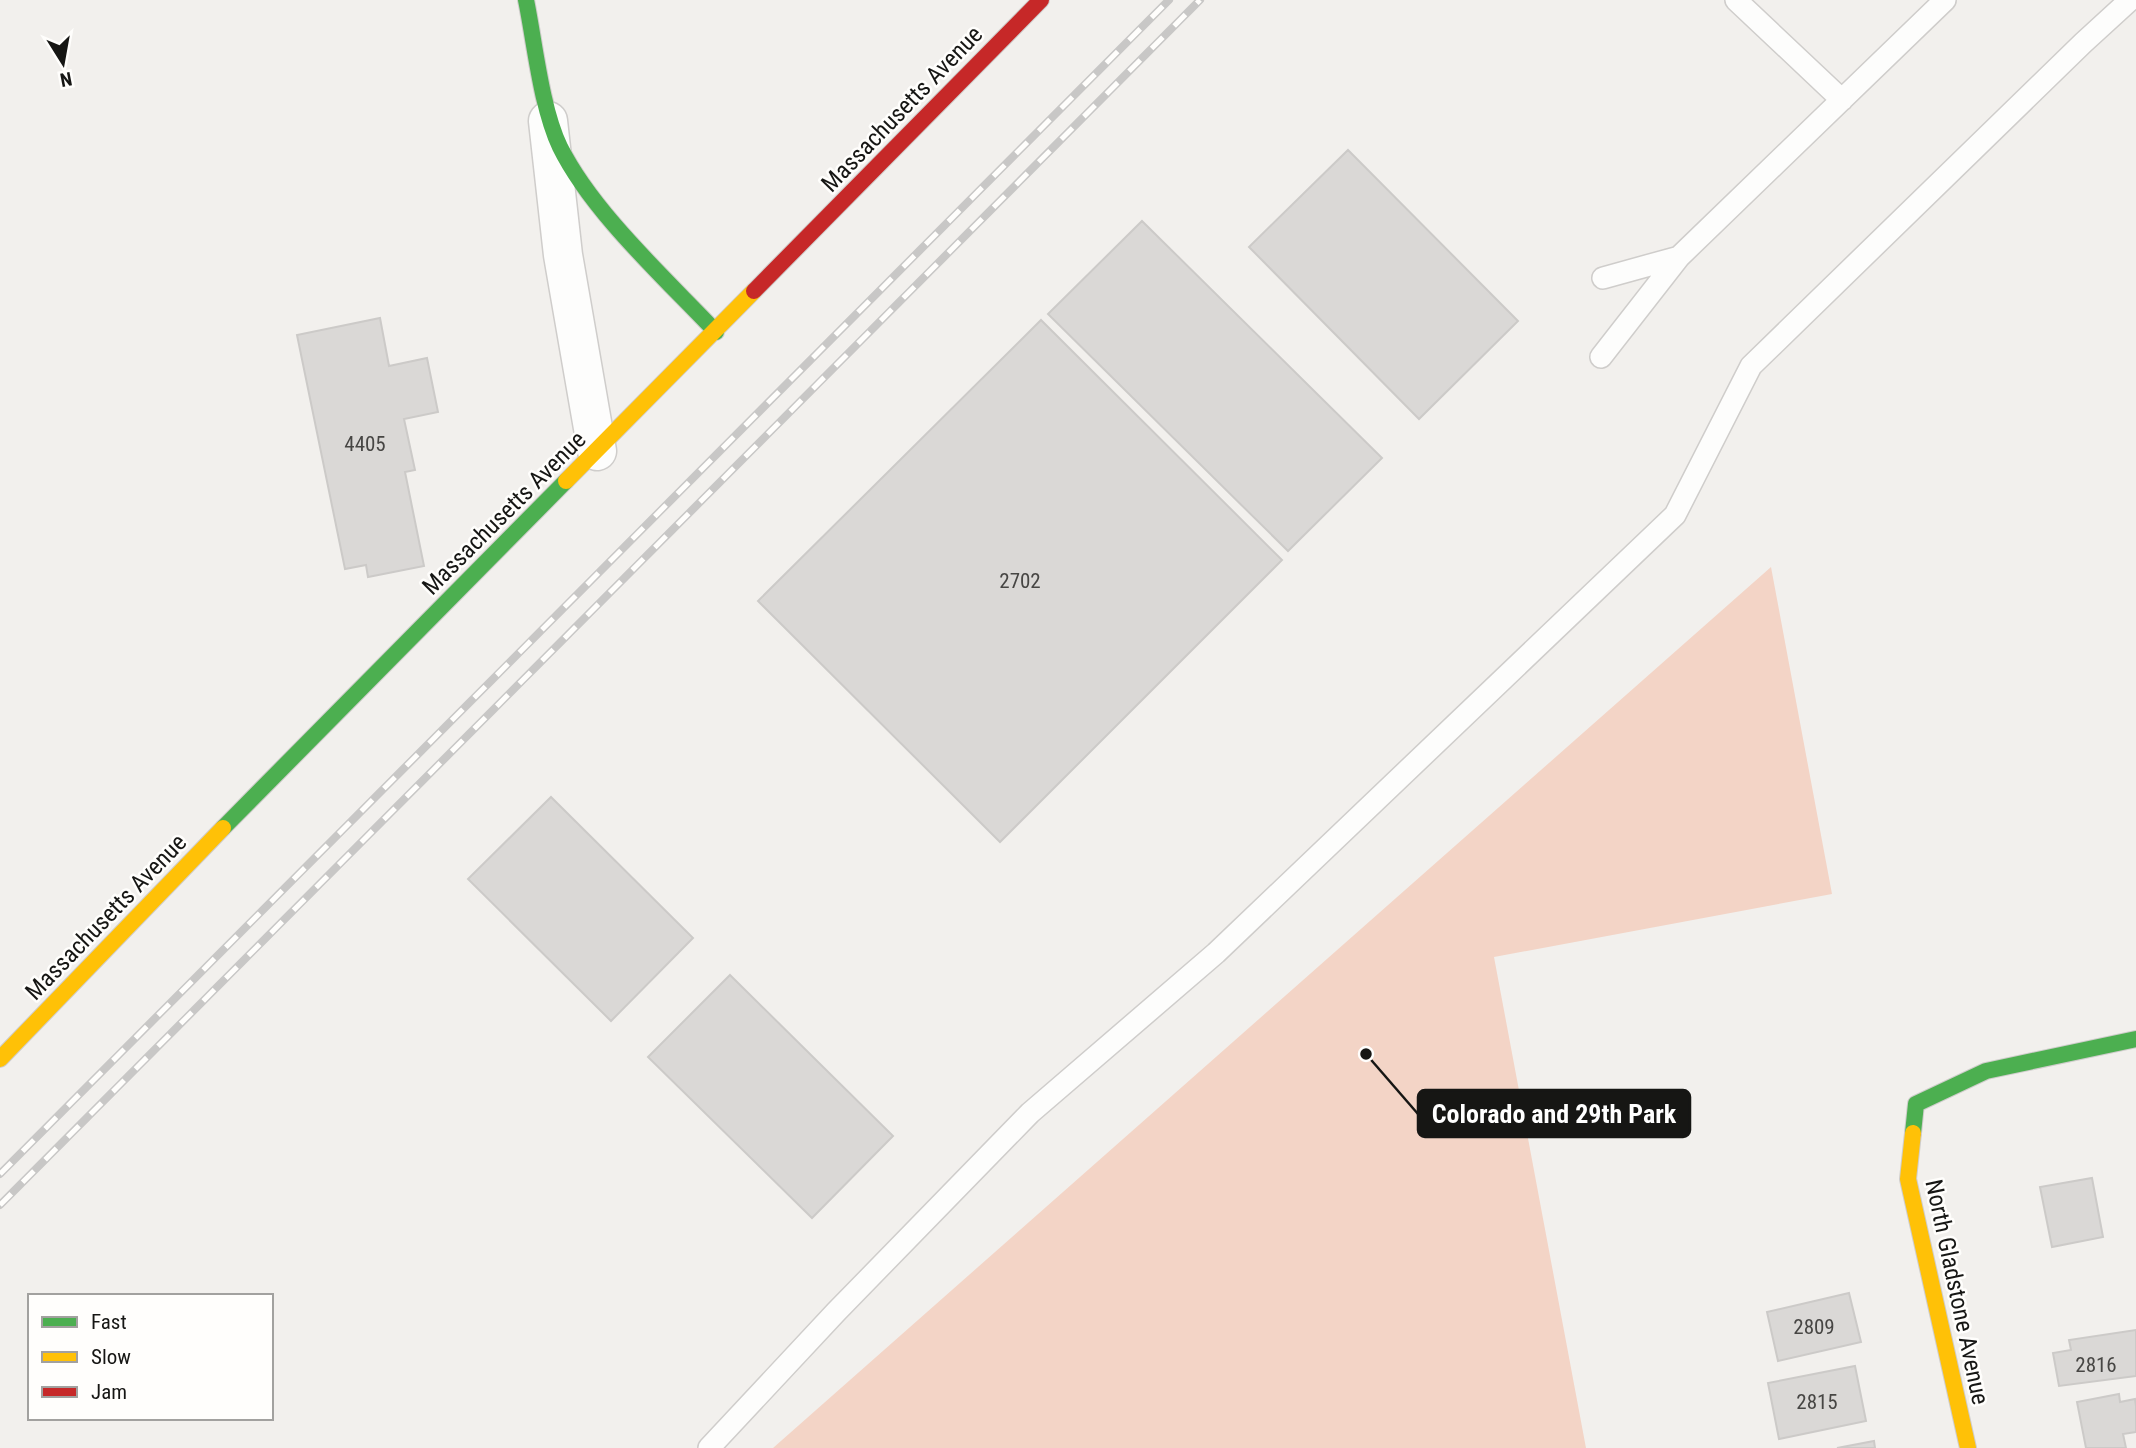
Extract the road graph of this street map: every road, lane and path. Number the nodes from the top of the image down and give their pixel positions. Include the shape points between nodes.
1 (526, 0) edge
2 (1041, 0) edge
3 (1736, 0) edge
4 (1945, 0) edge
5 (2130, 0) edge
6 (1842, 100) junction
7 (546, 101) junction
8 (1679, 257) junction
9 (1603, 278) dead end
10 (716, 332) junction
11 (1601, 357) dead end
12 (597, 451) junction
13 (2136, 1039) edge
14 (0, 1059) edge
15 (709, 1448) edge
16 (1968, 1448) edge

1 - 7 main road
2 - 10 main road, Massachusetts Avenue
3 - 6 lane
4 - 6 lane
5 - 15 lane via 1751,366 1675,515 1216,953 1030,1113
6 - 8 lane
7 - 10 main road via 561,146 592,196
7 - 12 street via 563,255
8 - 9 lane
8 - 11 lane
10 - 12 main road, Massachusetts Avenue
12 - 14 main road, Massachusetts Avenue
13 - 16 main road, North Gladstone Avenue via 1986,1071 1916,1104 1908,1179

